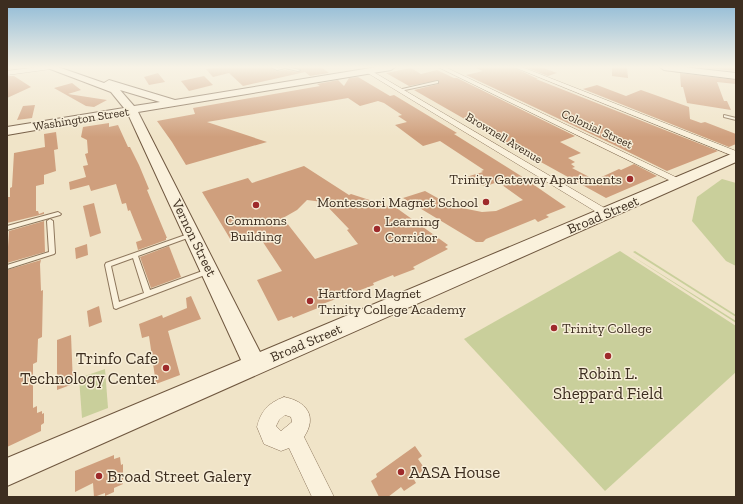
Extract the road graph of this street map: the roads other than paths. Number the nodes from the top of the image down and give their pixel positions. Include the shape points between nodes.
1 (115, 91) edge
2 (128, 91) edge
3 (134, 91) edge
4 (254, 91) edge
5 (401, 91) edge
6 (491, 91) edge
7 (578, 91) edge
8 (175, 104) junction
9 (132, 111) junction
10 (725, 116) dead end
11 (736, 119) edge
12 (7, 131) edge
13 (736, 154) edge
14 (736, 157) edge
15 (679, 181) junction
16 (607, 213) junction
17 (58, 214) dead end
18 (50, 221) dead end
19 (7, 228) edge
20 (192, 234) junction
21 (136, 254) junction
22 (7, 267) edge
23 (209, 270) junction
24 (148, 294) junction
25 (255, 365) junction
26 (293, 436) dead end
27 (7, 472) edge
28 (323, 497) edge

1 - 9 main road
2 - 9 main road via 136,103
3 - 8 main road
4 - 8 main road, Washington Street
5 - 16 street, Brownell Avenue
6 - 15 street, Colonial Street
7 - 13 street
8 - 9 main road, Washington Street
9 - 12 main road, Washington Street
9 - 20 main road, Vernon Street
10 - 11 lane
14 - 15 main road, Broad Street
15 - 16 main road, Broad Street
16 - 25 main road, Broad Street
17 - 19 lane
18 - 22 lane via 52,253
20 - 21 lane
20 - 23 main road, Vernon Street
21 - 24 lane
21 - 24 lane via 108,265 116,306
23 - 24 lane
23 - 25 main road, Vernon Street
25 - 27 main road, Broad Street
26 - 28 street

